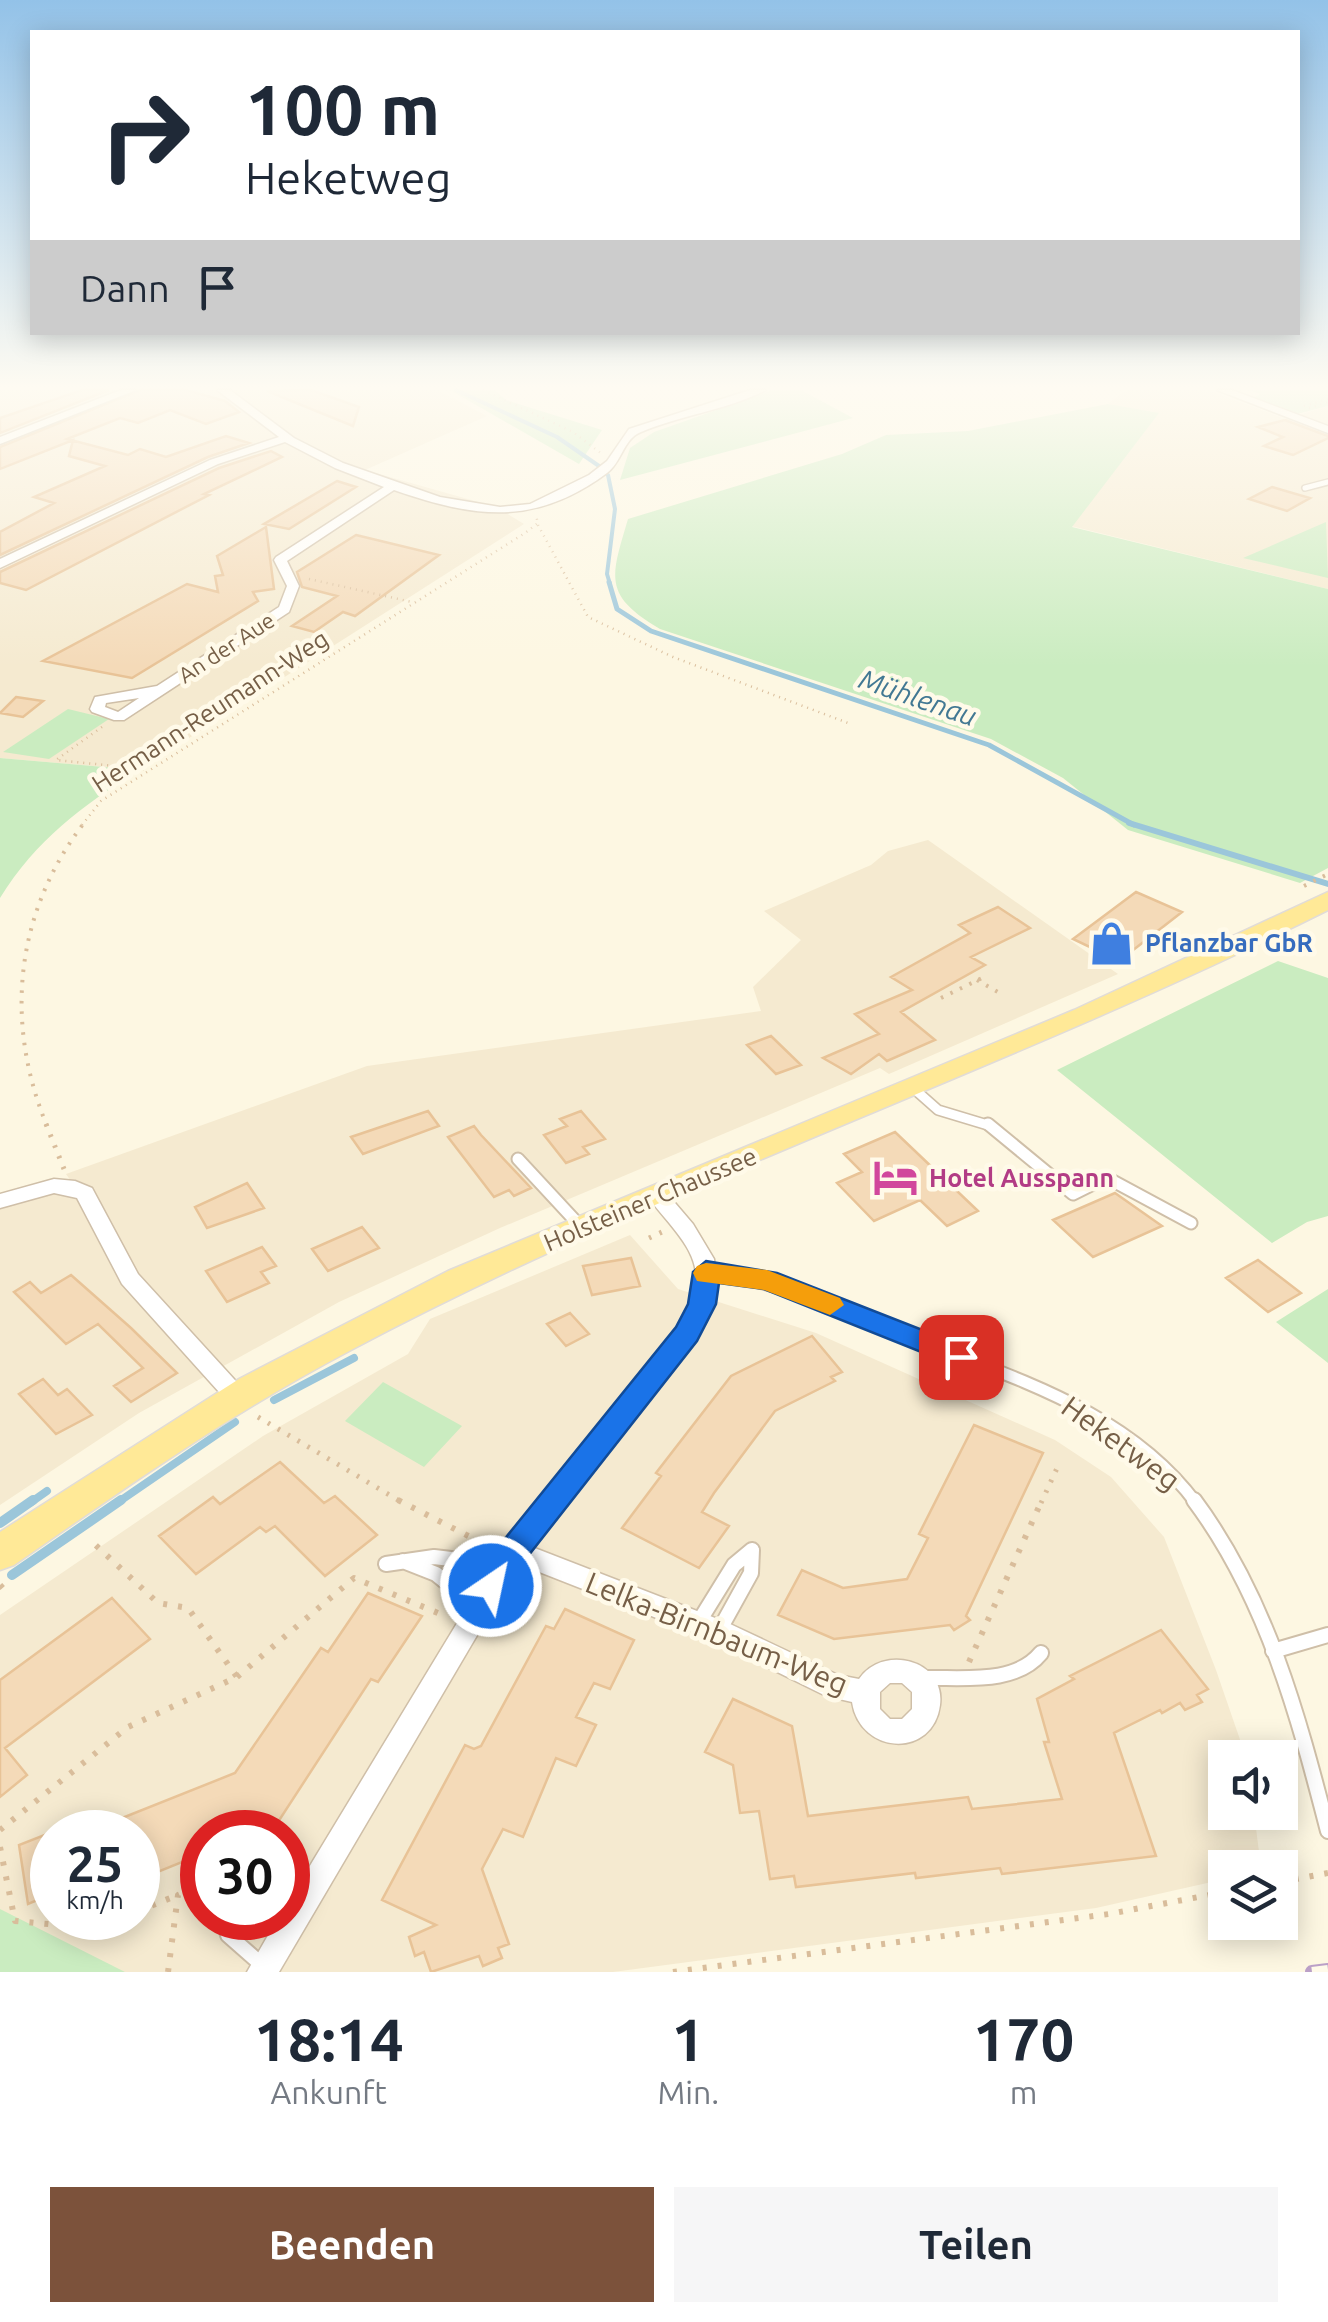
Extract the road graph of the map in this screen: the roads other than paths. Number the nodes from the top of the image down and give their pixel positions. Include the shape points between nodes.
1 (172, 482) edge
2 (384, 482) edge
3 (582, 482) edge
4 (1328, 482) edge
5 (393, 486) junction
6 (1305, 488) dead end
7 (0, 564) edge
8 (160, 690) junction
9 (1316, 893) edge
10 (912, 1087) junction
11 (518, 1159) dead end
12 (657, 1195) junction
13 (0, 1200) edge
14 (1191, 1223) dead end
15 (581, 1228) junction
16 (706, 1272) junction
17 (236, 1396) junction
18 (0, 1553) edge
19 (509, 1558) junction
20 (477, 1607) junction
21 (708, 1627) junction
22 (1328, 1635) edge
23 (1273, 1651) junction
24 (1041, 1653) dead end
25 (916, 1679) junction
26 (864, 1692) junction
27 (1328, 1831) edge
28 (310, 1885) edge
29 (314, 1886) junction
30 (233, 1940) edge
31 (264, 1970) edge

1 - 7 street
2 - 5 street
3 - 5 street via 532,507 482,507
4 - 6 lane
5 - 8 street, An der Aue via 280,560 293,586 285,609
8 - 8 street, An der Aue via 119,717 97,709 100,700
9 - 10 main road, Holsteiner Chaussee via 1194,969
10 - 12 main road, Holsteiner Chaussee
10 - 14 lane via 938,1110 984,1121 1072,1194 1113,1181
11 - 15 lane
12 - 15 main road, Holsteiner Chaussee
12 - 16 street via 694,1240
13 - 17 street via 52,1185 85,1193 130,1279
15 - 17 main road, Holsteiner Chaussee via 343,1338
16 - 19 street via 702,1304 687,1334
16 - 23 lane, Heketweg via 767,1280 1050,1391 1131,1443 1185,1486 1225,1546
17 - 18 main road, Holsteiner Chaussee
19 - 20 street
19 - 20 lane via 393,1562 436,1574
19 - 21 street, Lelka-Birnbaum-Weg
20 - 29 street
21 - 21 lane via 734,1565 752,1550 752,1573
21 - 26 street, Lelka-Birnbaum-Weg via 834,1688
22 - 23 lane
23 - 27 lane, Heketweg via 1302,1728
24 - 25 lane via 1028,1670
25 - 26 street, Lelka-Birnbaum-Weg via 884,1672
25 - 26 street, Lelka-Birnbaum-Weg via 929,1705 914,1728 882,1726 867,1711
28 - 29 lane
29 - 31 street
30 - 31 lane

